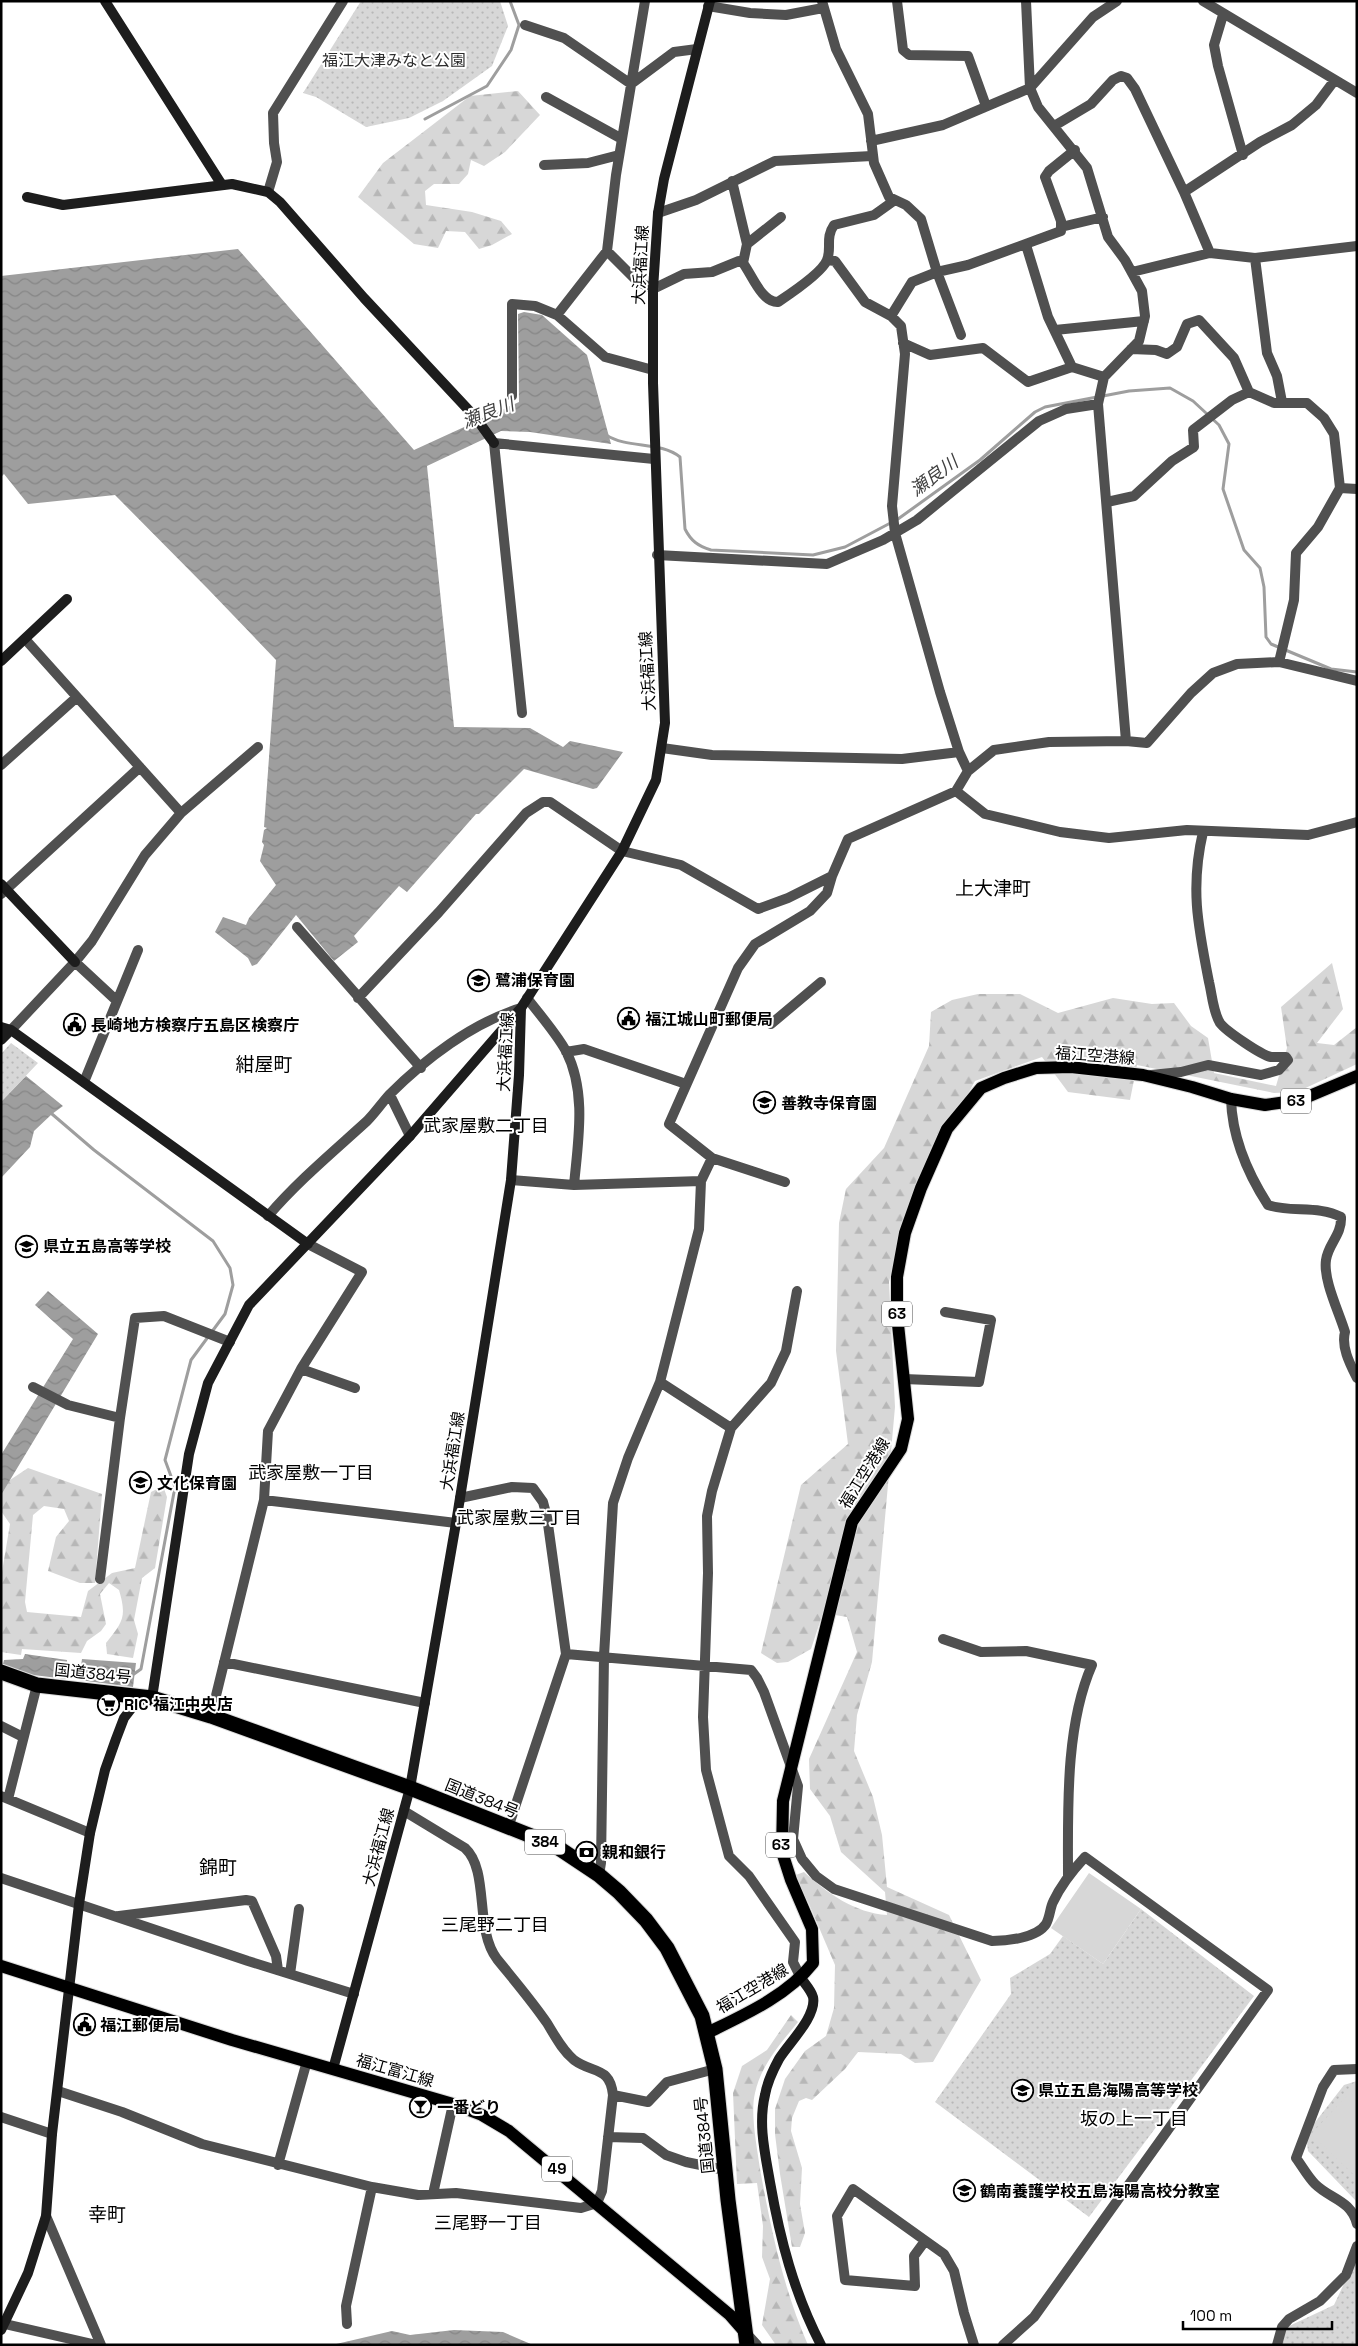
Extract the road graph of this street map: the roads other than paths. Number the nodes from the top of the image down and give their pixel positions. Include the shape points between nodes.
1 (105, 1) edge
2 (343, 1) edge
3 (645, 1) edge
4 (897, 1) edge
5 (1026, 1) edge
6 (1117, 1) edge
7 (1203, 1) edge
8 (709, 4) edge
9 (822, 4) edge
10 (1223, 15) junction
11 (526, 26) dead end
12 (697, 49) junction
13 (1334, 81) junction
14 (631, 84) junction
15 (1030, 88) junction
16 (1357, 93) edge
17 (546, 97) dead end
18 (986, 106) junction
19 (1054, 126) junction
20 (622, 139) junction
21 (870, 141) junction
22 (1075, 150) junction
23 (1243, 154) junction
24 (619, 155) junction
25 (872, 156) junction
26 (544, 166) dead end
27 (732, 181) junction
28 (222, 185) junction
29 (268, 192) junction
30 (1184, 192) junction
31 (27, 197) dead end
32 (895, 200) junction
33 (658, 213) junction
34 (781, 217) dead end
35 (1103, 217) junction
36 (1061, 227) junction
37 (747, 244) junction
38 (1026, 245) junction
39 (1357, 246) edge
40 (607, 251) junction
41 (1210, 254) junction
42 (1255, 258) junction
43 (827, 260) junction
44 (743, 263) junction
45 (937, 272) junction
46 (1132, 272) junction
47 (653, 288) junction
48 (557, 315) junction
49 (891, 316) junction
50 (1144, 321) junction
51 (1055, 330) junction
52 (961, 335) dead end
53 (903, 343) junction
54 (1131, 349) junction
55 (1072, 367) junction
56 (653, 370) junction
57 (1104, 377) junction
58 (1249, 392) junction
59 (512, 396) dead end
60 (1282, 402) junction
61 (1098, 404) junction
62 (494, 443) junction
63 (654, 459) junction
64 (1340, 488) junction
65 (1357, 489) edge
66 (1107, 502) junction
67 (895, 533) junction
68 (657, 555) junction
69 (67, 599) dead end
70 (25, 639) junction
71 (1, 661) edge
72 (1279, 662) junction
73 (1357, 681) edge
74 (77, 697) junction
75 (522, 713) dead end
76 (1126, 741) junction
77 (258, 747) dead end
78 (662, 748) junction
79 (959, 752) junction
80 (1, 765) edge
81 (140, 767) junction
82 (968, 770) junction
83 (956, 791) junction
84 (181, 813) junction
85 (1357, 822) edge
86 (1203, 832) junction
87 (622, 851) junction
88 (832, 876) junction
89 (3, 888) edge
90 (297, 927) dead end
91 (138, 950) dead end
92 (76, 962) junction
93 (821, 982) dead end
94 (358, 998) junction
95 (527, 998) junction
96 (116, 1001) junction
97 (521, 1008) junction
98 (771, 1024) dead end
99 (6, 1029) edge
100 (1, 1040) edge
101 (566, 1052) junction
102 (421, 1068) junction
103 (1143, 1075) junction
104 (1357, 1076) edge
105 (84, 1082) junction
106 (686, 1084) junction
107 (390, 1095) junction
108 (1231, 1099) junction
109 (410, 1136) junction
110 (712, 1158) junction
111 (511, 1180) junction
112 (701, 1181) junction
113 (785, 1182) dead end
114 (574, 1184) junction
115 (268, 1216) junction
116 (308, 1244) junction
117 (797, 1291) dead end
118 (945, 1312) dead end
119 (230, 1342) junction
120 (301, 1369) junction
121 (904, 1378) junction
122 (1357, 1378) edge
123 (660, 1382) junction
124 (33, 1387) dead end
125 (355, 1388) dead end
126 (120, 1418) junction
127 (731, 1428) junction
128 (460, 1498) junction
129 (264, 1500) junction
130 (456, 1523) junction
131 (100, 1579) dead end
132 (943, 1640) dead end
133 (566, 1654) junction
134 (604, 1656) junction
135 (224, 1662) junction
136 (704, 1666) junction
137 (1, 1672) edge
138 (36, 1685) junction
139 (146, 1697) junction
140 (425, 1703) junction
141 (211, 1716) junction
142 (1, 1726) edge
143 (23, 1737) junction
144 (790, 1768) junction
145 (410, 1788) junction
146 (5, 1797) edge
147 (404, 1811) junction
148 (508, 1828) junction
149 (90, 1833) junction
150 (599, 1875) junction
151 (1068, 1876) junction
152 (1, 1878) edge
153 (79, 1904) junction
154 (298, 1909) dead end
155 (116, 1916) junction
156 (1, 1966) edge
157 (278, 1970) junction
158 (290, 1974) junction
159 (801, 1978) junction
160 (70, 1988) junction
161 (354, 1994) junction
162 (707, 2034) junction
163 (307, 2061) junction
164 (333, 2069) junction
165 (715, 2069) junction
166 (1357, 2069) edge
167 (58, 2091) junction
168 (613, 2095) junction
169 (453, 2104) junction
170 (1, 2117) edge
171 (52, 2134) junction
172 (608, 2137) junction
173 (278, 2165) junction
174 (725, 2170) junction
175 (372, 2187) junction
176 (433, 2194) junction
177 (597, 2203) junction
178 (46, 2216) junction
179 (1357, 2224) edge
180 (925, 2240) junction
181 (1357, 2246) edge
182 (347, 2324) dead end
183 (2, 2326) edge
184 (746, 2338) edge
185 (97, 2345) edge
186 (101, 2345) edge
187 (757, 2345) edge
188 (821, 2345) edge
189 (974, 2345) edge
190 (1003, 2345) edge
191 (1277, 2345) edge

1 - 28 street
2 - 29 street via 273,113 277,162
3 - 14 street
4 - 18 street via 903,50 909,55 968,56
5 - 15 street
6 - 15 street via 1093,16
7 - 10 street
8 - 9 street via 750,13 786,15
8 - 12 street, 大浜福江線
9 - 21 street via 836,49 868,114
10 - 13 street
10 - 23 street via 1214,45
11 - 14 street via 564,38
12 - 14 street via 674,52
12 - 33 street, 大浜福江線
13 - 16 street
13 - 23 street via 1316,105 1292,125
14 - 20 street
15 - 18 street
15 - 19 street via 1038,107
17 - 20 street
18 - 21 street via 944,125
19 - 22 street
19 - 30 street via 1091,104 1113,80 1121,76 1127,78
20 - 24 street
21 - 25 street
22 - 35 street via 1087,168
22 - 36 street via 1046,177
23 - 30 street
24 - 26 street via 588,163
24 - 40 street
25 - 27 street via 775,161
25 - 32 street via 889,197
27 - 33 street via 696,200
27 - 37 street
28 - 29 street
28 - 31 street via 63,205
29 - 62 street via 476,418
30 - 41 street
32 - 43 street via 874,215 834,225 828,233
32 - 45 street via 921,219
33 - 47 street, 大浜福江線
34 - 37 street
35 - 36 street
35 - 46 street via 1108,237
36 - 38 street via 1061,232
37 - 44 street
38 - 45 street
38 - 51 street
39 - 42 street
40 - 47 street via 637,280
40 - 48 street
41 - 42 street
41 - 46 street
42 - 60 street via 1267,353 1277,376
43 - 44 street via 778,302 766,298
43 - 49 street via 834,261 865,302
44 - 47 street via 738,261 712,272 684,274
45 - 49 street via 912,282
45 - 52 street
46 - 50 street via 1142,291
47 - 56 street, 大浜福江線
48 - 56 street via 605,357
48 - 59 street via 535,306 512,304
49 - 53 street via 901,326
50 - 51 street
50 - 54 street via 1139,340
51 - 55 street
53 - 55 street via 930,354 983,348 1028,382
53 - 67 street via 905,354 892,506
54 - 57 street
54 - 58 street via 1167,354 1177,348 1187,324 1199,320 1234,358
55 - 57 street
56 - 63 street, 大浜福江線
57 - 61 street
58 - 60 street via 1274,403
58 - 66 street via 1232,400 1193,430 1194,446 1172,461 1134,496
60 - 64 street via 1307,403 1324,418 1336,440
61 - 66 street
61 - 67 street via 1066,409 1039,421 917,520
62 - 63 street
62 - 75 street
63 - 68 street, 大浜福江線
64 - 65 street
64 - 72 street via 1318,527 1296,553 1294,600
66 - 76 street
67 - 68 street via 827,564
67 - 79 street
68 - 78 street, 大浜福江線 via 665,723
69 - 70 street
70 - 71 street
70 - 74 street
72 - 73 street
72 - 76 street via 1237,664 1213,673 1147,743
74 - 80 street
74 - 81 street
76 - 82 street via 1049,742 994,750
77 - 84 street
78 - 79 street via 712,755 902,759
78 - 87 street, 大浜福江線 via 656,780
79 - 82 street
81 - 84 street
81 - 89 street
82 - 83 street
83 - 86 street via 985,814 1060,832 1109,838 1187,830
83 - 88 street via 848,839
84 - 92 street via 146,855
85 - 86 street via 1308,835
86 - 103 street via 1196,862 1195,898 1214,1007 1220,1022 1255,1050 1270,1057 1286,1056 1288,1060 1279,1070 1261,1074 1208,1065 1181,1072
87 - 88 street via 681,865 758,909
87 - 94 street via 550,802 542,802 526,813
87 - 95 street, 大浜福江線
88 - 106 street via 827,893 810,911 755,944 749,952 738,968
89 - 92 street
90 - 94 street
91 - 96 street
92 - 96 street
92 - 99 street
93 - 98 street
94 - 102 street
95 - 97 street, 大浜福江線
95 - 101 street
96 - 105 street
97 - 102 street via 469,1030
97 - 109 street
97 - 111 street, 大浜福江線
99 - 100 street
99 - 105 street
101 - 106 street via 584,1049
101 - 114 street via 577,1084 580,1110
102 - 107 street
103 - 108 main road, 福江空港線 / 63
103 - 121 main road, 福江空港線 / 63 via 1072,1067 1036,1068 981,1088 960,1112 947,1129 905,1233 897,1277 897,1315
104 - 108 main road, 福江空港線 / 63 via 1323,1092 1285,1103 1265,1105
105 - 115 street
106 - 110 street via 669,1124
107 - 109 street
107 - 115 street
108 - 122 street via 1239,1148 1268,1205 1320,1211 1341,1217 1340,1232 1326,1260 1326,1271 1345,1332 1346,1353
109 - 116 street
110 - 112 street
110 - 113 street
111 - 114 street
111 - 128 street, 大浜福江線
112 - 114 street
112 - 123 street via 700,1229
115 - 116 street
116 - 119 street via 248,1305
116 - 120 street via 362,1272
117 - 127 street via 786,1351 771,1383
118 - 121 street via 991,1320 979,1382
119 - 126 street via 164,1316 135,1318
119 - 139 street via 208,1383 189,1454
120 - 125 street
120 - 129 street via 268,1431
121 - 144 main road, 福江空港線 / 63 via 908,1419 901,1449 852,1522
123 - 127 street
123 - 134 street via 628,1458 613,1504
124 - 126 street via 68,1405
126 - 131 street
127 - 136 street via 707,1516
128 - 130 street, 大浜福江線
128 - 133 street via 512,1488 533,1488 543,1502
129 - 130 street
129 - 135 street
130 - 140 street, 大浜福江線
132 - 151 street via 981,1652 1026,1651 1092,1665 1084,1682 1074,1743
133 - 134 street
133 - 148 street
134 - 136 street
134 - 150 street
135 - 140 street
135 - 141 street
136 - 144 street via 750,1670 757,1678 778,1726
136 - 159 street via 706,1770 730,1856 749,1876 795,1942 793,1962
137 - 138 highway, 国道384号 / 384
138 - 139 highway, 国道384号 / 384
138 - 143 street
139 - 141 highway, 国道384号 / 384
139 - 149 street via 124,1718 106,1770
140 - 145 street, 大浜福江線
141 - 145 highway, 国道384号 / 384
142 - 143 street
143 - 146 street
144 - 151 street via 798,1786 793,1839 802,1859 816,1876 834,1889 992,1941 1004,1941 1034,1933 1046,1925 1053,1902
144 - 159 main road, 福江空港線 / 63 via 783,1801 782,1852 812,1929 813,1963
145 - 147 street, 大浜福江線
145 - 148 highway, 国道384号 / 384
146 - 149 street
147 - 161 street, 大浜福江線
147 - 168 street via 472,1855 492,1953 547,2022 560,2045 574,2060 606,2076 612,2082
148 - 150 highway, 国道384号 / 384 via 554,1845
149 - 153 street
150 - 162 highway, 国道384号 / 384 via 631,1903 667,1948 694,1996
151 - 190 street via 1085,1857 1268,1990 1034,2317
152 - 153 street
153 - 155 street
153 - 160 street
154 - 158 street
155 - 157 street
155 - 157 street via 252,1901 276,1956
156 - 160 main road, 福江富江線 / 49
157 - 158 street
158 - 161 street
159 - 162 main road, 福江空港線 / 63
159 - 188 street via 811,1992 813,2010 771,2076 765,2093 762,2129 778,2230 806,2316
160 - 163 main road, 福江富江線 / 49
160 - 167 street
161 - 164 street, 大浜福江線
162 - 165 highway, 国道384号 / 384
163 - 164 main road, 福江富江線 / 49
163 - 173 street
164 - 169 main road, 福江富江線 / 49
165 - 168 street via 667,2082 648,2102
165 - 174 highway, 国道384号 / 384
166 - 179 street via 1334,2070 1323,2087 1296,2158 1316,2184 1342,2201 1354,2214
167 - 171 street
167 - 173 street via 202,2144
168 - 172 street
169 - 176 street
169 - 177 main road, 福江富江線 / 49 via 509,2131
170 - 171 street
171 - 178 street
172 - 174 street via 643,2138 666,2155
172 - 177 street via 602,2191
173 - 175 street
174 - 184 highway, 国道384号 / 384
175 - 176 street via 418,2195
175 - 182 street via 346,2306
176 - 177 street via 456,2193 581,2208
177 - 184 main road, 福江富江線 / 49 via 730,2315
178 - 183 street via 28,2273
178 - 186 street
180 - 180 street via 914,2256 916,2286 845,2280 837,2216 853,2189
180 - 189 street via 944,2254 954,2271
181 - 191 street via 1346,2274 1334,2290 1289,2319 1282,2328
183 - 185 street
184 - 187 street

